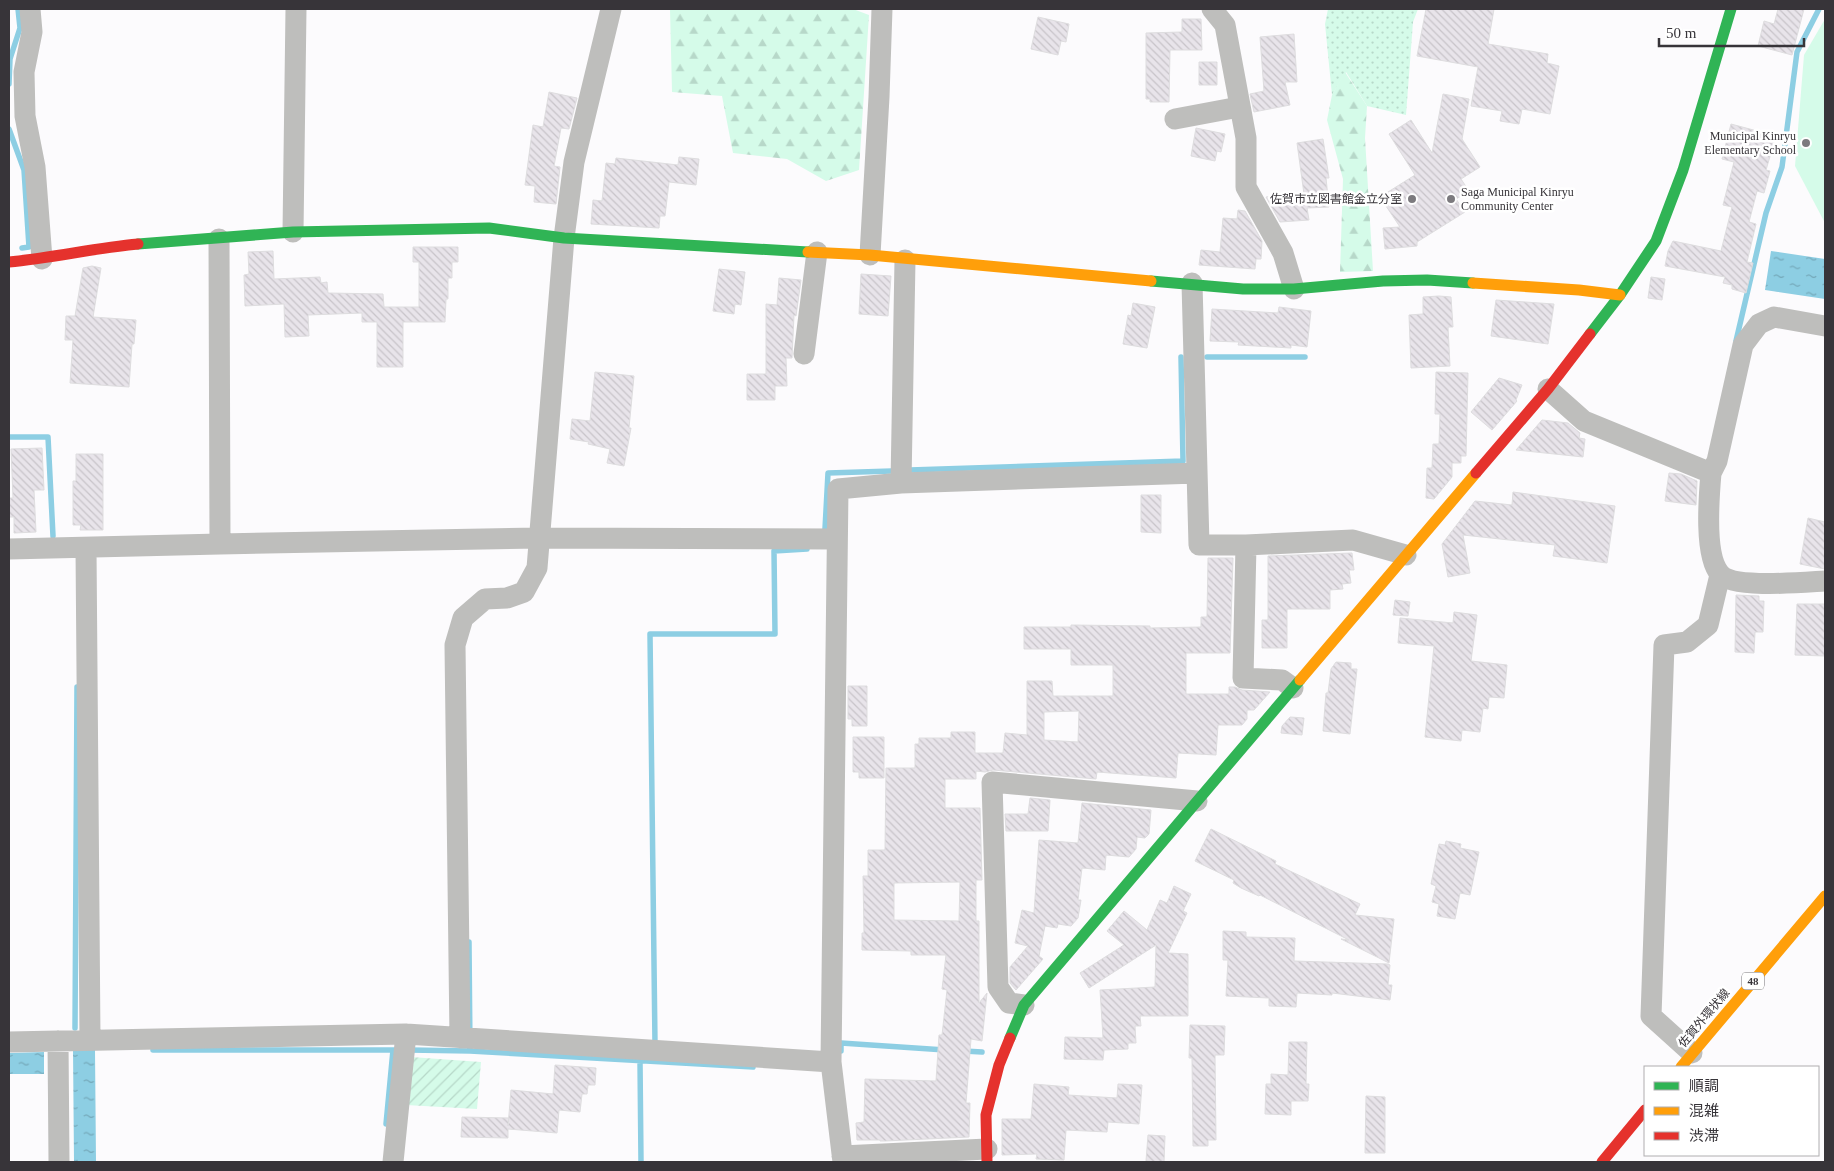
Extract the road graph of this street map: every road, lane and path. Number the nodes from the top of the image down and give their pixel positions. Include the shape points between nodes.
1 (30, 9) edge
2 (296, 9) edge
3 (611, 9) edge
4 (882, 9) edge
5 (1212, 9) edge
6 (1732, 9) edge
7 (1239, 108) junction
8 (1176, 119) dead end
9 (293, 232) junction
10 (564, 238) junction
11 (219, 239) junction
12 (817, 252) junction
13 (870, 255) junction
14 (42, 258) junction
15 (905, 260) junction
16 (9, 262) edge
17 (1192, 283) junction
18 (1294, 289) junction
19 (1620, 295) junction
20 (1825, 326) edge
21 (804, 354) dead end
22 (1548, 389) junction
23 (1197, 473) junction
24 (1711, 473) junction
25 (902, 483) junction
26 (548, 539) junction
27 (836, 539) junction
28 (220, 544) junction
29 (1246, 545) junction
30 (86, 548) junction
31 (9, 549) edge
32 (1406, 555) junction
33 (1720, 575) junction
34 (1825, 581) edge
35 (1293, 688) junction
36 (1197, 801) junction
37 (1825, 896) edge
38 (1024, 1004) junction
39 (460, 1038) junction
40 (90, 1040) junction
41 (9, 1042) edge
42 (405, 1043) junction
43 (58, 1057) junction
44 (1686, 1060) edge
45 (832, 1071) junction
46 (1644, 1111) edge
47 (987, 1156) edge
48 (843, 1159) edge
49 (60, 1162) edge
50 (393, 1162) edge
51 (1602, 1162) edge

1 - 14 street via 32,32 24,72 25,116 35,167
2 - 9 street
3 - 10 street via 574,162
4 - 13 street
5 - 7 street via 1224,25
6 - 19 street via 1683,170 1656,241
7 - 8 street
7 - 18 street via 1246,138 1246,187 1283,253
9 - 10 street via 489,228
9 - 11 street
10 - 12 street
10 - 26 street
11 - 14 street via 114,246
11 - 28 street
12 - 13 street
12 - 21 street
13 - 15 street
14 - 16 street
15 - 17 street
15 - 25 street
17 - 18 street via 1243,289
17 - 23 street
18 - 19 street via 1427,280
19 - 22 street
20 - 24 street via 1774,316 1758,324 1743,345 1717,461
22 - 24 street via 1584,421
22 - 32 street
23 - 25 street
23 - 29 street via 1199,546
24 - 33 street via 1708,513 1713,559
25 - 27 street via 838,489
26 - 27 street
26 - 28 street
26 - 39 street via 524,592 507,598 485,599 463,618 455,646
27 - 45 street
28 - 30 street
29 - 32 street via 1354,540
29 - 35 street via 1243,678 1282,680
30 - 31 street
30 - 40 street
32 - 35 street
33 - 34 street via 1730,580 1773,585
33 - 44 street via 1708,625 1686,642 1664,645 1651,1016
35 - 36 street
36 - 38 street
36 - 38 street via 992,782 998,987 1010,1003
37 - 44 street, 佐賀外環状線 / 48
38 - 47 street via 999,1065 986,1115
39 - 42 street
39 - 45 street
40 - 42 street
40 - 43 street
41 - 43 street
42 - 50 street
43 - 49 street
45 - 48 street
46 - 51 street
47 - 48 street

